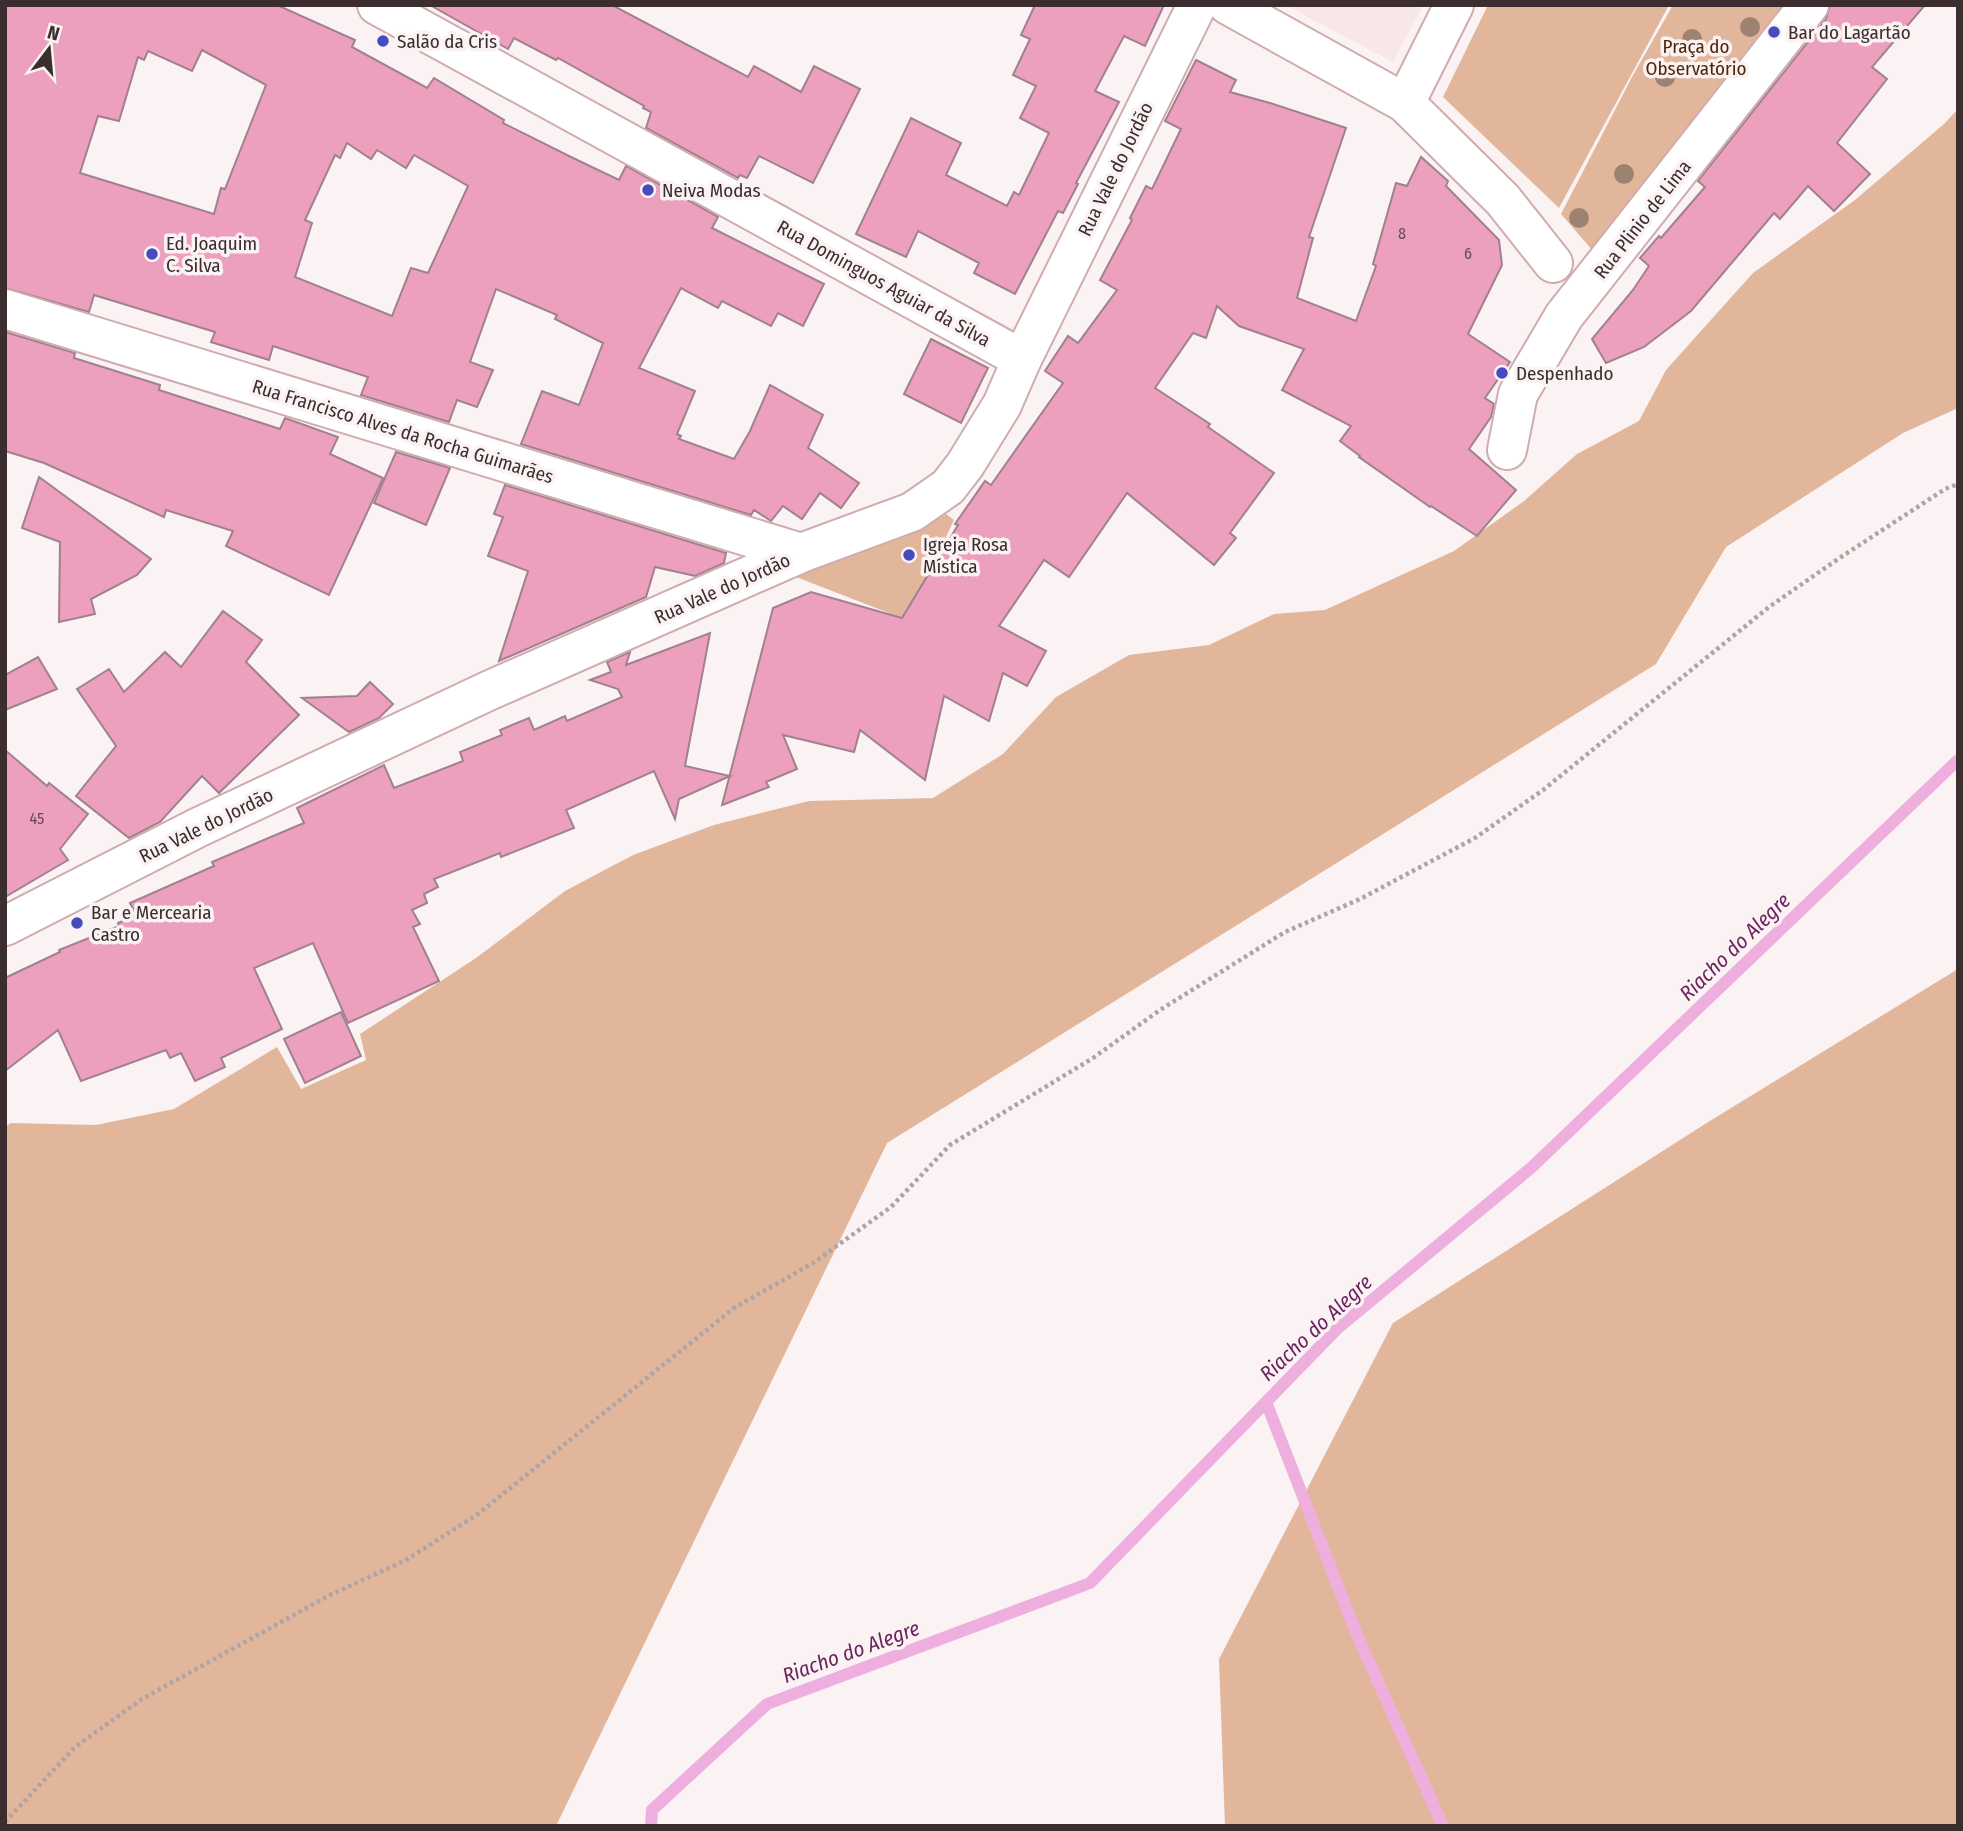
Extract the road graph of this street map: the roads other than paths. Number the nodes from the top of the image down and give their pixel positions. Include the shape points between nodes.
1 (377, 5) edge
2 (1197, 5) edge
3 (1228, 5) edge
4 (1454, 5) edge
5 (1809, 5) edge
6 (1405, 103) junction
7 (1553, 262) dead end
8 (5, 309) edge
9 (1022, 359) junction
10 (1507, 450) dead end
11 (801, 553) junction
12 (5, 925) edge

1 - 9 street, Rua Dominguos Aguiar da Silva
2 - 9 street, Rua Vale do Jordão
3 - 6 street
4 - 6 street
5 - 10 street, Rua Plinio de Lima via 1564,316 1518,394
6 - 7 street via 1503,200
8 - 11 street, Rua Francisco Alves da Rocha Guimarães
9 - 11 street, Rua Vale do Jordão via 1002,405 948,487 912,512
11 - 12 street, Rua Vale do Jordão via 440,714

